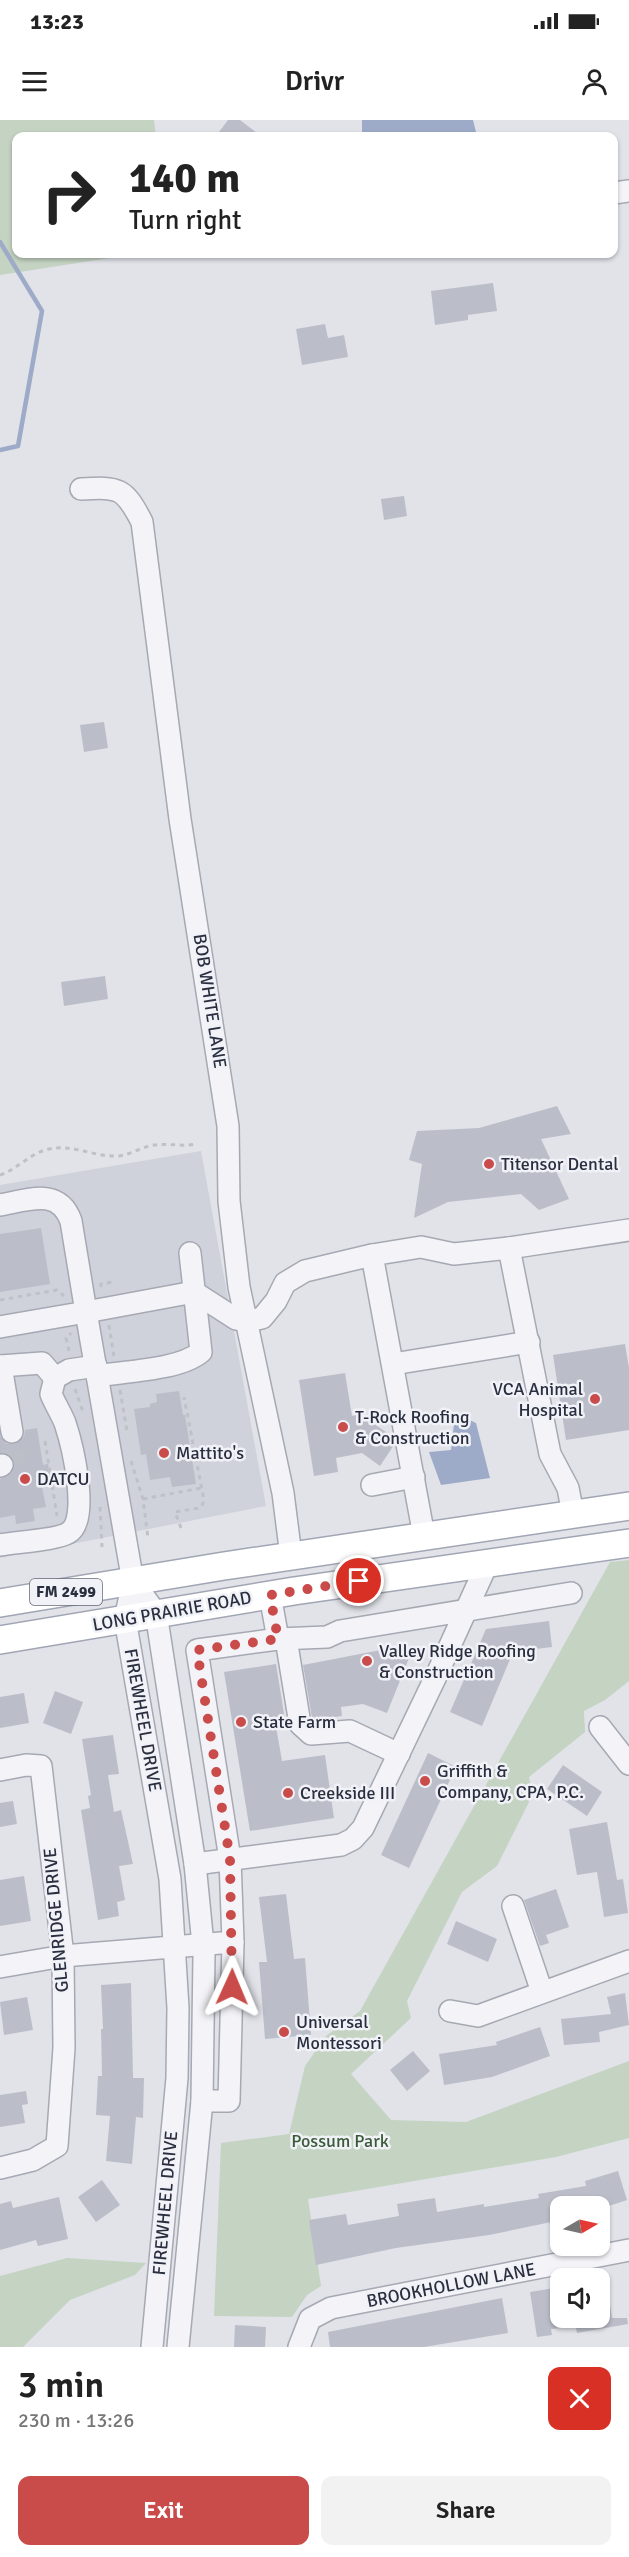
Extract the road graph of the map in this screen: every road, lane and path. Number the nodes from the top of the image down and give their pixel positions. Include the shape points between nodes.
1 (81, 489) dead end
2 (196, 1144) dead end
3 (0, 1175) edge
4 (0, 1205) edge
5 (629, 1230) edge
6 (509, 1248) junction
7 (190, 1253) dead end
8 (372, 1256) junction
9 (113, 1282) dead end
10 (194, 1292) junction
11 (102, 1294) dead end
12 (68, 1299) dead end
13 (0, 1300) edge
14 (80, 1321) junction
15 (247, 1321) junction
16 (109, 1324) dead end
17 (0, 1327) edge
18 (529, 1342) junction
19 (70, 1356) dead end
20 (393, 1364) junction
21 (0, 1366) edge
22 (103, 1372) junction
23 (55, 1378) junction
24 (184, 1397) dead end
25 (12, 1432) tunnel mouth
26 (128, 1439) dead end
27 (45, 1441) dead end
28 (131, 1461) dead end
29 (414, 1478) junction
30 (372, 1485) dead end
31 (201, 1488) junction
32 (143, 1499) junction
33 (629, 1506) edge
34 (573, 1514) junction
35 (58, 1520) dead end
36 (181, 1528) dead end
37 (424, 1536) junction
38 (148, 1538) dead end
39 (629, 1543) edge
40 (0, 1545) edge
41 (291, 1556) junction
42 (488, 1562) junction
43 (133, 1582) junction
44 (571, 1593) dead end
45 (270, 1595) junction
46 (0, 1603) edge
47 (466, 1609) junction
48 (156, 1613) junction
49 (125, 1619) junction
50 (282, 1639) junction
51 (0, 1640) edge
52 (600, 1727) dead end
53 (399, 1754) junction
54 (629, 1764) edge
55 (215, 1766) junction
56 (0, 1770) edge
57 (181, 1772) junction
58 (230, 1859) junction
59 (195, 1864) junction
60 (513, 1906) dead end
61 (233, 1942) junction
62 (204, 1944) junction
63 (175, 1947) junction
64 (63, 1956) junction
65 (629, 1961) edge
66 (0, 1966) edge
67 (542, 1992) junction
68 (450, 2011) dead end
69 (202, 2101) junction
70 (0, 2168) edge
71 (629, 2250) edge
72 (152, 2347) edge
73 (178, 2347) edge
74 (299, 2347) edge

1 - 15 street, BOB WHITE LANE via 112,488 124,494 141,522 180,819 226,1105 229,1201
2 - 3 path via 153,1145 115,1156 77,1149 48,1149
4 - 14 street via 44,1198 67,1210 72,1221
5 - 6 street
6 - 8 street via 454,1254 421,1247
6 - 18 street
7 - 10 street
8 - 15 street via 305,1271 285,1282 262,1318
8 - 20 street
9 - 11 path via 101,1284
10 - 14 street
10 - 15 street via 236,1319
10 - 22 street via 201,1352 192,1360
12 - 13 path via 57,1290
14 - 17 street
14 - 19 path via 66,1338
14 - 22 street
15 - 41 street, BOB WHITE LANE via 283,1493
16 - 22 path
18 - 20 street
18 - 34 street via 550,1454 568,1488
20 - 29 street
21 - 23 street via 42,1363
21 - 25 street
22 - 23 street via 69,1370
22 - 26 path
22 - 43 street
23 - 40 street via 51,1394 66,1425 79,1491 76,1526 68,1534
24 - 31 path
27 - 35 path
28 - 32 path
29 - 30 street
29 - 37 street
31 - 32 path
31 - 36 path via 203,1504 199,1508 175,1512
32 - 38 path
33 - 34 main road, LONG PRAIRIE ROAD / FM 2499
34 - 37 main road, LONG PRAIRIE ROAD / FM 2499
37 - 41 main road, LONG PRAIRIE ROAD / FM 2499
39 - 42 main road, LONG PRAIRIE ROAD / FM 2499
41 - 43 main road, LONG PRAIRIE ROAD / FM 2499
42 - 45 main road, LONG PRAIRIE ROAD / FM 2499
42 - 47 street
43 - 46 main road, LONG PRAIRIE ROAD / FM 2499
43 - 48 street, FIREWHEEL DRIVE
43 - 49 street, FIREWHEEL DRIVE
44 - 47 street
45 - 48 main road, LONG PRAIRIE ROAD / FM 2499
45 - 50 street
47 - 50 street via 340,1630 327,1636
47 - 53 street
48 - 49 main road, LONG PRAIRIE ROAD / FM 2499
48 - 57 street, FIREWHEEL DRIVE
49 - 51 main road, LONG PRAIRIE ROAD / FM 2499
49 - 63 street, FIREWHEEL DRIVE via 170,1879
50 - 53 street via 300,1724 310,1734 350,1731
50 - 55 street via 197,1650
52 - 54 street
53 - 58 street via 363,1828 353,1839 334,1846
55 - 57 street
55 - 58 street
56 - 64 street, GLENRIDGE DRIVE via 40,1766
57 - 59 street, FIREWHEEL DRIVE
58 - 59 street
58 - 61 street
59 - 62 street, FIREWHEEL DRIVE
60 - 67 street
61 - 62 street
61 - 69 street via 229,2101
62 - 63 street
62 - 69 street, FIREWHEEL DRIVE
63 - 64 street
63 - 72 street, FIREWHEEL DRIVE via 177,2078
64 - 66 street
64 - 70 street, GLENRIDGE DRIVE via 64,2048 57,2146 33,2160
65 - 67 street
67 - 68 street via 478,2016
69 - 73 street, FIREWHEEL DRIVE
71 - 74 street, BROOKHOLLOW LANE via 331,2308 310,2319

